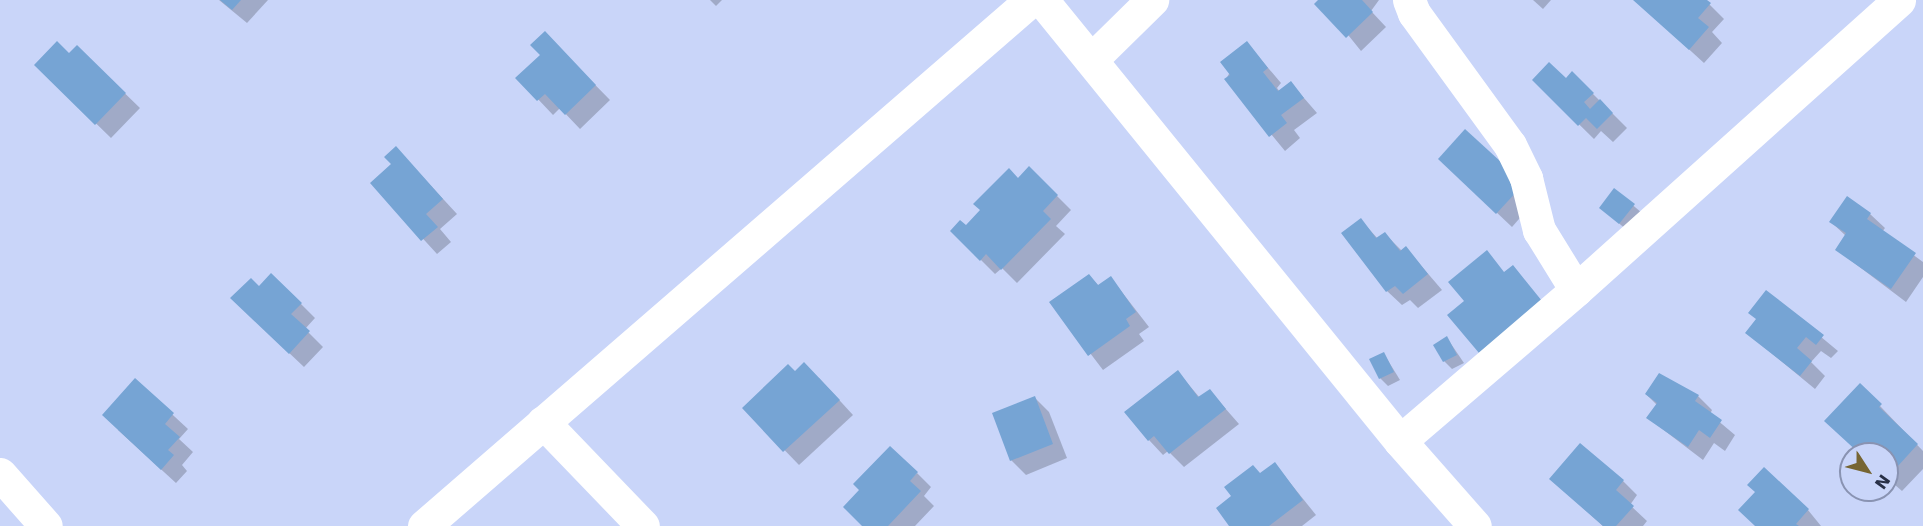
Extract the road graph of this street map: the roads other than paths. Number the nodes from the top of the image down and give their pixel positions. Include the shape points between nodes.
1 (1030, 0) edge
2 (1042, 0) edge
3 (1152, 0) edge
4 (1409, 0) edge
5 (1899, 0) edge
6 (1091, 60) junction
7 (1576, 290) junction
8 (543, 422) junction
9 (1400, 441) junction
10 (0, 474) edge
11 (46, 526) edge
12 (424, 526) edge
13 (643, 526) edge
14 (1475, 526) edge

1 - 8 street
2 - 6 street
3 - 6 street
4 - 7 street via 1414,13 1510,146 1526,178 1539,230
5 - 7 street
6 - 9 street
7 - 9 street
8 - 12 street
8 - 13 street
9 - 14 street
10 - 11 street

